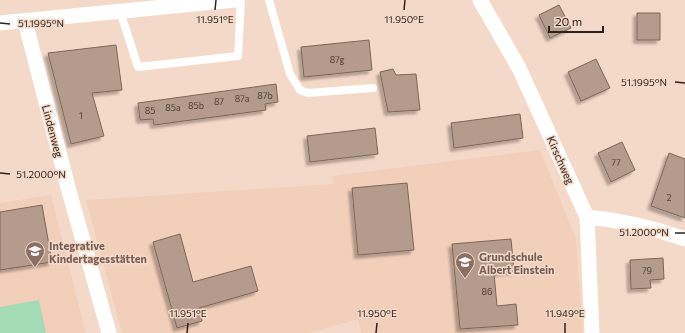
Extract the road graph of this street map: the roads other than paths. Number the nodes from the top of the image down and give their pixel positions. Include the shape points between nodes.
1 (235, 0) edge
2 (241, 0) edge
3 (270, 0) edge
4 (480, 0) edge
5 (120, 11) junction
6 (26, 20) junction
7 (0, 23) edge
8 (372, 88) dead end
9 (587, 217) junction
10 (685, 239) edge
11 (109, 333) edge
12 (592, 333) edge

1 - 5 street
2 - 5 lane via 238,56 138,67
3 - 8 lane via 290,74 300,90 308,93
4 - 9 street, Kirschweg via 519,68
5 - 6 street
6 - 7 street
6 - 11 street, Lindenweg
9 - 10 street via 654,228
9 - 12 street, Kirschweg

